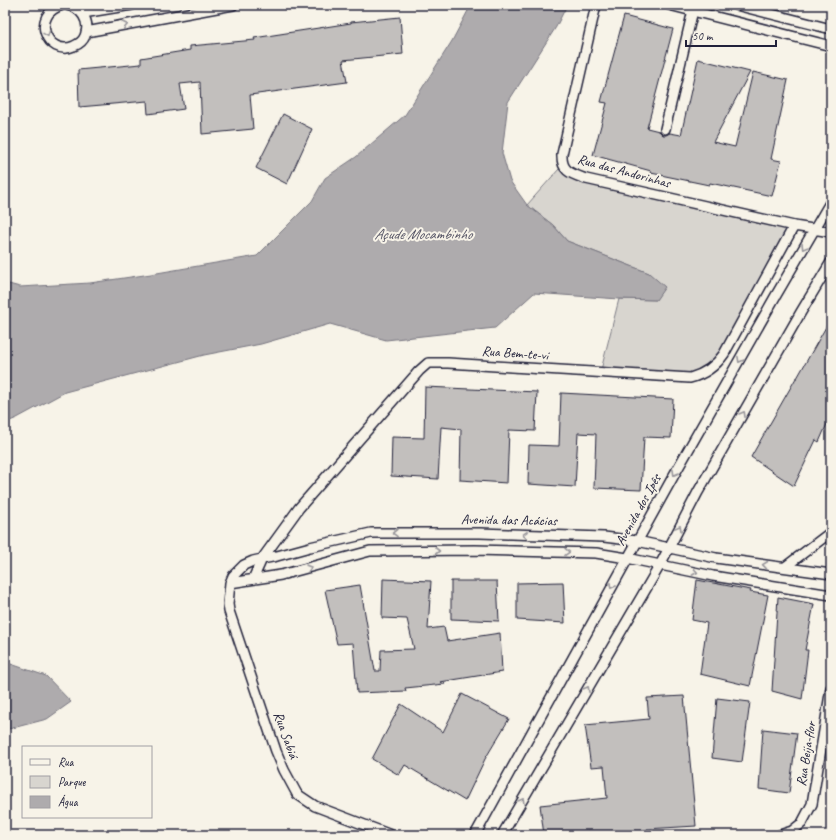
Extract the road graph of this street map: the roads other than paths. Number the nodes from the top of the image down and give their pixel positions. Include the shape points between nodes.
1 (63, 5) edge
2 (66, 5) edge
3 (132, 5) edge
4 (233, 5) edge
5 (596, 5) edge
6 (669, 5) edge
7 (736, 5) edge
8 (694, 8) edge
9 (83, 13) junction
10 (831, 29) edge
11 (86, 32) junction
12 (831, 46) edge
13 (665, 129) dead end
14 (831, 202) edge
15 (794, 226) junction
16 (815, 229) junction
17 (831, 232) edge
18 (831, 262) edge
19 (831, 532) edge
20 (637, 540) junction
21 (669, 548) junction
22 (627, 558) junction
23 (262, 559) junction
24 (660, 565) junction
25 (785, 567) junction
26 (831, 574) edge
27 (262, 579) junction
28 (230, 583) junction
29 (831, 595) edge
30 (831, 688) edge
31 (391, 835) edge
32 (475, 835) edge
33 (502, 835) edge
34 (780, 835) edge

1 -> 11 street via 57,6 46,16 44,30 51,43 58,47 72,47 84,39
2 - 9 street
3 - 9 street
11 -> 4 street
5 - 15 street, Rua das Andorinhas via 562,154 567,170 586,179
6 - 8 street
7 - 10 street
8 - 12 street
8 - 13 street
9 - 11 street via 86,19
14 - 16 street, Avenida dos Ipês
15 - 16 street, Rua das Andorinhas
15 - 23 street, Rua Bem-te-vi via 724,354 714,366 699,376 690,378 448,363 428,364 419,371 299,508
16 - 17 street, Rua das Andorinhas
16 -> 20 street, Avenida dos Ipês
21 -> 18 street via 698,492
19 - 25 street
20 - 21 street, Avenida das Acácias
20 - 22 street, Avenida dos Ipês
20 -> 23 street, Avenida das Acácias via 480,533 371,533
21 - 24 street
25 -> 21 street, Avenida das Acácias via 716,558
22 - 24 street
27 -> 22 street via 297,572 370,551 596,553
22 -> 32 street, Avenida dos Ipês
23 - 27 street, Rua Bem-te-vi
23 - 28 street, Avenida das Acácias via 244,565
24 -> 29 street
33 -> 24 street
25 - 26 street, Avenida das Acácias
27 - 28 street
28 - 31 street, Rua Sabiá via 229,611 276,751 296,794 315,806
30 - 34 street, Rua Beija-flor via 812,804 802,823 792,831

